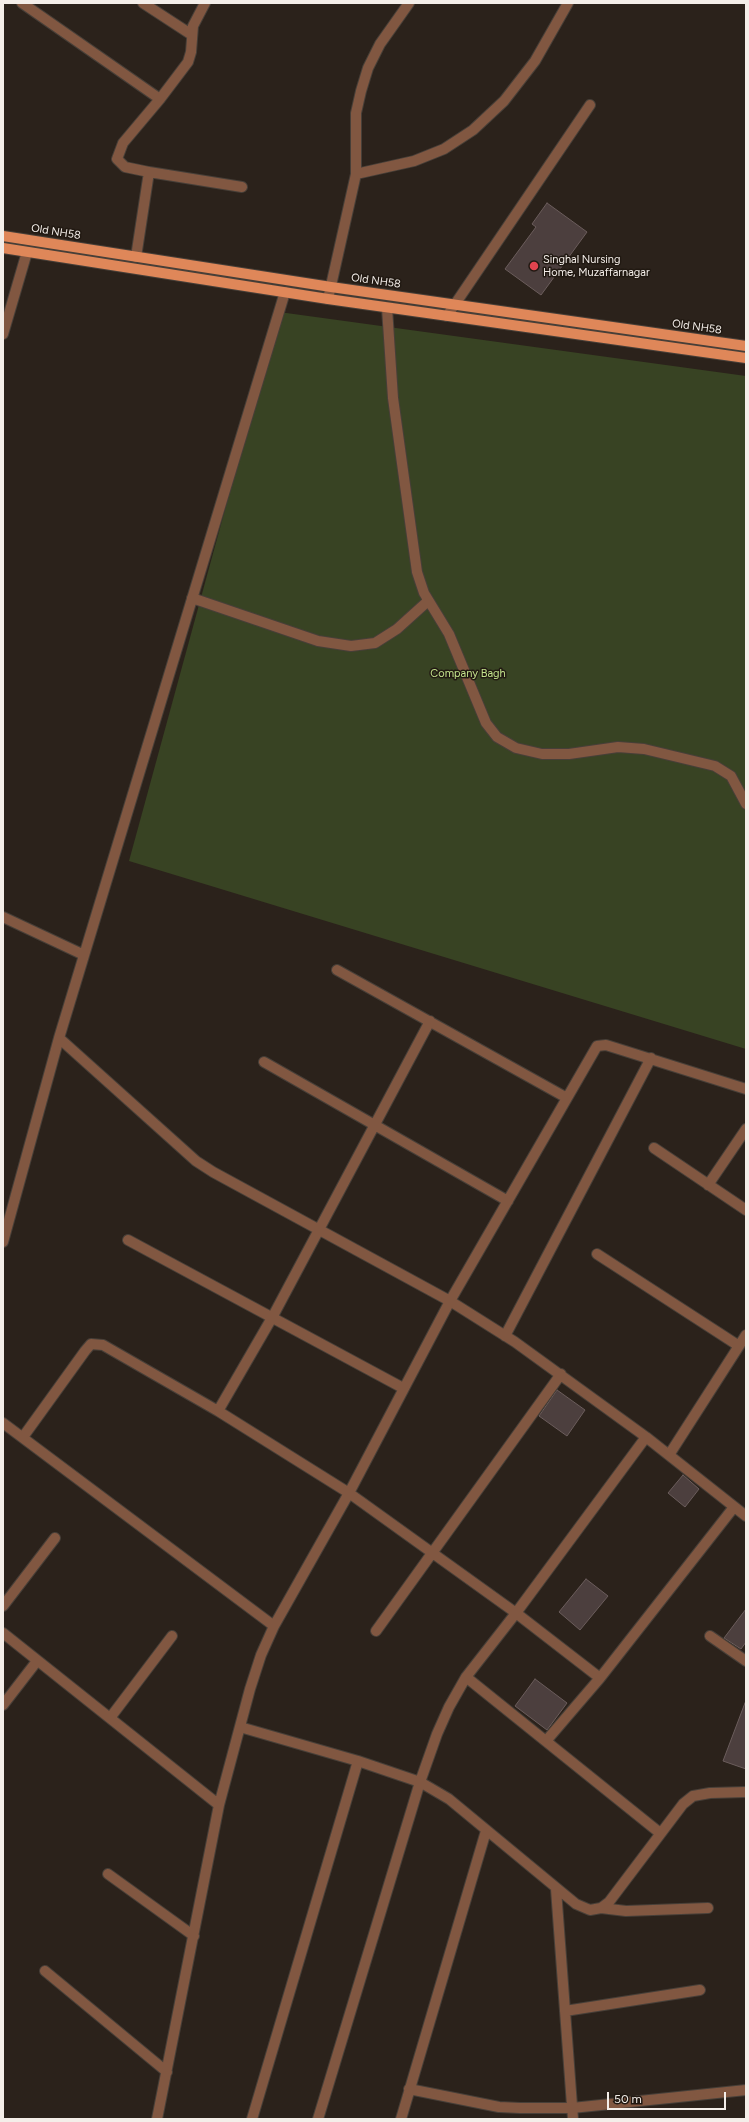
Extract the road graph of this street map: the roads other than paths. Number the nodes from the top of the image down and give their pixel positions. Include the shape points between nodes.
1 (22, 3) edge
2 (143, 3) edge
3 (205, 3) edge
4 (409, 3) edge
5 (568, 3) edge
6 (192, 35) junction
7 (160, 99) junction
8 (590, 105) dead end
9 (149, 172) junction
10 (356, 174) junction
11 (242, 187) dead end
12 (3, 236) edge
13 (3, 248) edge
14 (27, 252) junction
15 (136, 257) junction
16 (154, 260) junction
17 (153, 272) junction
18 (331, 287) junction
19 (285, 292) junction
20 (328, 299) junction
21 (454, 305) junction
22 (387, 308) junction
23 (447, 316) junction
24 (3, 334) edge
25 (746, 346) edge
26 (746, 358) edge
27 (192, 598) junction
28 (428, 601) junction
29 (746, 804) edge
30 (3, 917) edge
31 (84, 954) junction
32 (337, 970) dead end
33 (430, 1021) junction
34 (59, 1038) junction
35 (651, 1058) junction
36 (264, 1062) dead end
37 (746, 1089) edge
38 (568, 1098) junction
39 (374, 1125) junction
40 (746, 1129) edge
41 (654, 1148) dead end
42 (708, 1185) junction
43 (508, 1201) junction
44 (746, 1210) edge
45 (319, 1230) junction
46 (128, 1240) dead end
47 (3, 1242) edge
48 (597, 1254) dead end
49 (450, 1301) junction
50 (273, 1316) junction
51 (746, 1335) edge
52 (505, 1336) junction
53 (739, 1346) junction
54 (562, 1374) junction
55 (403, 1388) junction
56 (218, 1412) junction
57 (3, 1423) edge
58 (23, 1437) junction
59 (646, 1437) junction
60 (669, 1455) junction
61 (350, 1493) junction
62 (734, 1508) junction
63 (746, 1516) edge
64 (55, 1538) dead end
65 (433, 1552) junction
66 (3, 1606) edge
67 (516, 1613) junction
68 (274, 1626) junction
69 (376, 1631) dead end
70 (3, 1634) edge
71 (172, 1636) dead end
72 (710, 1636) dead end
73 (37, 1661) junction
74 (746, 1661) edge
75 (466, 1677) junction
76 (600, 1678) junction
77 (3, 1705) edge
78 (110, 1718) junction
79 (240, 1727) junction
80 (546, 1741) junction
81 (358, 1761) junction
82 (420, 1782) junction
83 (746, 1792) edge
84 (219, 1805) junction
85 (486, 1831) junction
86 (660, 1833) junction
87 (108, 1874) dead end
88 (556, 1889) junction
89 (601, 1908) junction
90 (708, 1908) dead end
91 (194, 1936) junction
92 (45, 1971) dead end
93 (700, 1990) dead end
94 (565, 2011) junction
95 (167, 2072) junction
96 (410, 2089) junction
97 (746, 2090) edge
98 (572, 2108) junction
99 (157, 2119) edge
100 (252, 2119) edge
101 (318, 2119) edge
102 (401, 2119) edge
103 (573, 2119) edge

1 - 7 street
2 - 6 street
3 - 6 street via 197,16
4 - 10 street via 380,44 368,68 356,113
5 - 10 street via 535,61 504,101 473,130 444,149 414,161
6 - 7 street via 188,62
7 - 9 street via 123,143 117,158 125,167
8 - 21 street
9 - 11 street
9 - 15 street
10 - 18 street
12 - 15 main road, Old NH58
13 - 14 main road
14 - 17 main road
14 - 24 street
15 - 16 main road, Old NH58
16 - 17 main road
16 - 18 main road, Old NH58
17 - 19 main road
18 - 20 street
18 - 21 main road, Old NH58
19 - 20 main road
19 - 27 street
20 - 22 main road
21 - 23 street
21 - 25 main road, Old NH58
22 - 23 main road
22 - 28 street via 393,398 407,502 417,572
23 - 26 main road
27 - 28 street via 318,641 351,646 375,643 397,629
27 - 31 street
28 - 29 street via 449,634 486,723 497,737 516,748 542,754 569,754 618,747 644,749 715,766 731,776
30 - 31 street
31 - 34 street
32 - 33 street
33 - 38 street
33 - 39 street
34 - 45 street via 196,1161
34 - 47 street
35 - 37 street
35 - 38 street via 601,1044 594,1051
35 - 52 street
36 - 39 street
38 - 43 street
39 - 43 street
39 - 45 street
40 - 42 street
41 - 42 street
42 - 44 street
43 - 49 street
45 - 49 street
45 - 50 street
46 - 50 street
48 - 53 street
49 - 52 street
49 - 55 street
50 - 55 street
50 - 56 street
51 - 53 street
52 - 54 street
53 - 60 street
54 - 59 street
54 - 65 street
55 - 61 street
56 - 58 street via 97,1343 91,1344 85,1351
56 - 61 street
57 - 58 street
58 - 68 street
59 - 60 street
59 - 67 street
60 - 62 street
61 - 65 street
61 - 68 street
62 - 63 street
62 - 76 street
64 - 66 street
65 - 67 street
65 - 69 street
67 - 75 street
67 - 76 street
68 - 79 street via 250,1689
70 - 73 street
71 - 78 street
72 - 74 street
73 - 77 street
73 - 78 street
75 - 80 street
75 - 82 street via 437,1734
76 - 80 street
78 - 84 street
79 - 81 street
79 - 84 street
80 - 86 street
81 - 82 street
81 - 100 street
82 - 85 street via 449,1799
82 - 101 street
83 - 86 street via 710,1792 693,1796 683,1804
84 - 91 street
85 - 88 street
85 - 96 street
86 - 89 street via 615,1896
87 - 91 street
88 - 89 street via 576,1904 590,1910
88 - 94 street
89 - 90 street via 626,1911
91 - 95 street
92 - 95 street
93 - 94 street
94 - 98 street
95 - 99 street
96 - 98 street via 499,2107
96 - 102 street
97 - 98 street
98 - 103 street

